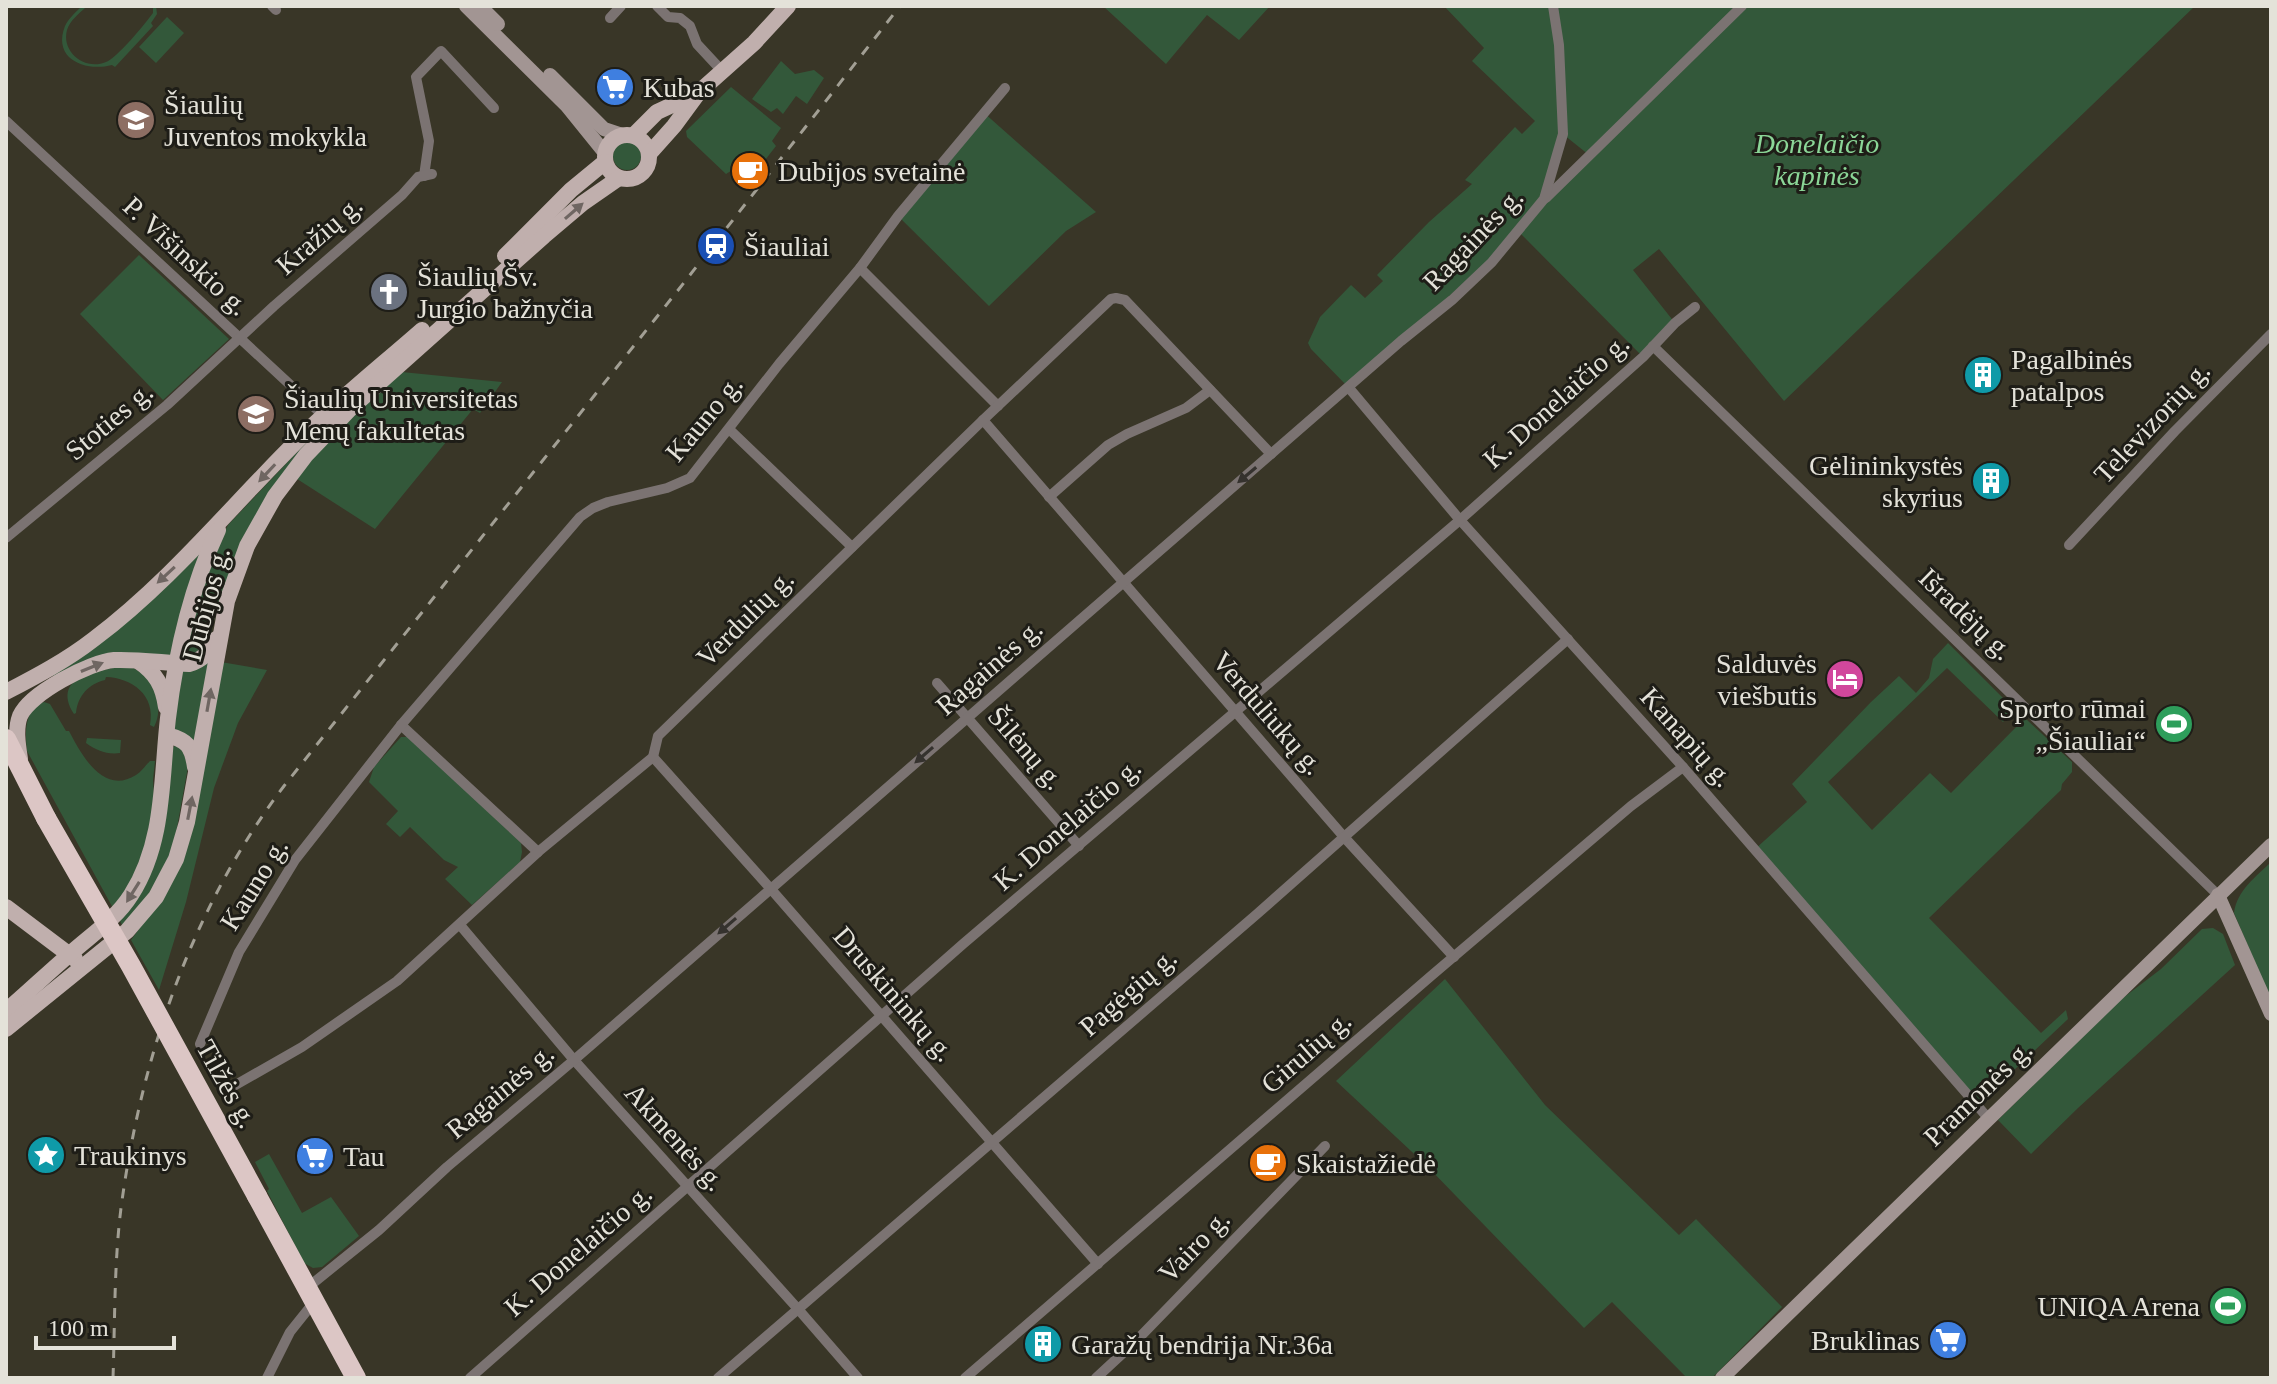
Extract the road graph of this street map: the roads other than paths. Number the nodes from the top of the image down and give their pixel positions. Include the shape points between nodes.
1 (466, 6) edge
2 (480, 6) edge
3 (621, 6) edge
4 (657, 6) edge
5 (788, 6) edge
6 (1553, 6) edge
7 (1742, 6) edge
8 (610, 18) dead end
9 (723, 72) junction
10 (1005, 88) dead end
11 (699, 92) junction
12 (494, 108) dead end
13 (6, 121) edge
14 (628, 135) junction
15 (649, 154) junction
16 (605, 158) junction
17 (619, 178) junction
18 (1544, 199) junction
19 (860, 268) junction
20 (1695, 307) dead end
21 (2271, 334) edge
22 (239, 338) junction
23 (1653, 346) junction
24 (1349, 388) junction
25 (1210, 390) junction
26 (998, 406) junction
27 (983, 420) junction
28 (329, 421) junction
29 (730, 430) junction
30 (1271, 454) junction
31 (1049, 497) junction
32 (1460, 520) junction
33 (222, 521) junction
34 (6, 538) edge
35 (2069, 545) dead end
36 (852, 547) junction
37 (1123, 581) junction
38 (221, 628) junction
39 (1568, 639) junction
40 (136, 660) junction
41 (176, 663) junction
42 (47, 680) junction
43 (937, 683) dead end
44 (6, 692) edge
45 (1235, 711) junction
46 (967, 717) junction
47 (401, 725) junction
48 (167, 727) junction
49 (6, 739) edge
50 (653, 757) junction
51 (13, 761) edge
52 (1683, 767) junction
53 (196, 772) junction
54 (1344, 837) junction
55 (2271, 845) edge
56 (1079, 846) junction
57 (538, 852) junction
58 (770, 888) junction
59 (2218, 895) junction
60 (6, 907) edge
61 (460, 925) junction
62 (37, 931) junction
63 (1454, 957) junction
64 (76, 960) junction
65 (47, 976) junction
66 (6, 1011) edge
67 (2271, 1014) edge
68 (881, 1016) junction
69 (6, 1029) edge
70 (200, 1044) dead end
71 (574, 1060) junction
72 (225, 1091) dead end
73 (1988, 1118) junction
74 (991, 1142) junction
75 (1325, 1146) dead end
76 (686, 1186) junction
77 (1098, 1264) junction
78 (310, 1295) junction
79 (798, 1309) junction
80 (267, 1378) edge
81 (356, 1378) edge
82 (470, 1378) edge
83 (718, 1378) edge
84 (858, 1378) edge
85 (965, 1378) edge
86 (1096, 1378) edge
87 (1722, 1378) edge

1 - 16 main road via 567,106
2 - 14 main road via 604,129
3 - 8 street
4 - 9 street via 690,26 697,44
5 - 9 main road
6 - 18 street, Ragainės g. via 1563,134
7 - 18 street
9 - 11 main road
10 - 19 street, Kauno g.
11 - 14 main road via 657,112
11 - 15 main road
12 - 22 street, Kražių g. via 441,51 416,77 429,141 428,175 418,177
13 - 22 street, P. Višinskio g.
14 - 15 main road via 646,145
14 - 16 main road via 611,141
15 - 17 main road via 639,176
16 - 17 main road
16 - 28 main road, Dubijos g.
28 -> 17 main road, Dubijos g.
18 - 24 street, Ragainės g. via 1492,262
19 - 26 street
19 - 29 street, Kauno g.
20 - 23 street, K. Donelaičio g.
21 - 35 street, Televizorių g.
22 - 28 street, P. Višinskio g.
22 - 34 street, Stoties g.
23 - 32 street, K. Donelaičio g.
23 - 59 street, Išradėjų g.
24 - 30 street, Ragainės g.
24 - 32 street, Kanapių g.
25 - 26 street, Verdulių g. via 1125,300 1116,298
25 - 30 street, Verdulių g.
25 - 31 street via 1186,408 1108,445
26 - 27 street, Verdulių g.
27 - 31 street, Verduliukų g.
27 - 36 street, Verdulių g.
28 -> 33 main road, Dubijos g. via 300,438
28 - 38 main road, Dubijos g. via 259,523 236,572
29 - 36 street
29 - 47 street, Kauno g. via 690,478 608,502 580,517
30 -> 37 street, Ragainės g.
31 - 37 street, Verduliukų g.
32 - 39 street, Kanapių g.
32 - 45 street, K. Donelaičio g.
33 - 41 main road, Dubijos g. via 190,600
33 -> 42 main road, Dubijos g.
36 - 50 street, Verdulių g. via 658,736
37 - 45 street, Verduliukų g.
37 - 46 street, Ragainės g.
38 - 41 main road via 204,656 189,664
53 -> 38 main road, Dubijos g.
39 - 52 street, Kanapių g.
39 - 54 street, Pagėgių g.
40 - 41 main road, Dubijos g.
42 -> 40 main road, Dubijos g. via 104,662
40 - 48 main road via 161,685
41 - 48 main road, Dubijos g.
42 - 44 main road, Dubijos g.
42 - 51 main road, Dubijos g. via 21,713
43 - 46 street, Šilėnų g.
45 - 54 street, Verduliukų g.
45 - 56 street, K. Donelaičio g.
46 - 56 street, Šilėnų g.
46 -> 58 street, Ragainės g.
47 - 57 street
47 - 70 street, Kauno g. via 277,887 239,952
48 - 53 main road via 190,748
48 -> 64 main road, Dubijos g. via 159,819 144,871 130,898
49 - 51 highway, Tilžės g.
50 - 57 street, Verdulių g.
50 - 58 street, Druskininkų g.
51 - 78 highway, Tilžės g., bridge
52 - 63 street, Girulių g.
52 - 73 street, Kanapių g.
64 -> 53 main road, Dubijos g. via 127,931 156,897 176,859
54 - 63 street, Verduliukų g.
54 - 74 street, Pagėgių g.
55 - 59 main road, Pramonės g.
56 - 68 street, K. Donelaičio g.
57 - 61 street, Verdulių g.
58 - 68 street, Druskininkų g.
58 -> 71 street, Ragainės g.
59 - 67 main road, Išradėjų g.
59 - 73 main road, Pramonės g.
60 - 62 main road
61 - 71 street, Akmenės g.
61 - 72 street, Verdulių g. via 372,1000
62 - 64 main road
62 - 65 main road via 50,954
63 - 77 street, Girulių g.
64 - 65 main road, Dubijos g.
64 - 69 main road, Dubijos g.
65 - 66 main road, Dubijos g.
68 - 74 street, Druskininkų g.
68 - 76 street, K. Donelaičio g.
71 - 76 street, Akmenės g.
71 - 78 street, Ragainės g. via 447,1167
73 - 87 main road, Pramonės g.
74 - 77 street, Druskininkų g.
74 - 79 street, Pagėgių g.
75 - 86 street, Vairo g.
76 - 79 street, Akmenės g.
76 - 82 street, K. Donelaičio g.
77 - 85 street, Girulių g.
78 - 80 street, Ragainės g.
78 - 81 highway, Tilžės g.
79 - 83 street, Pagėgių g.
79 - 84 street, Akmenės g.

